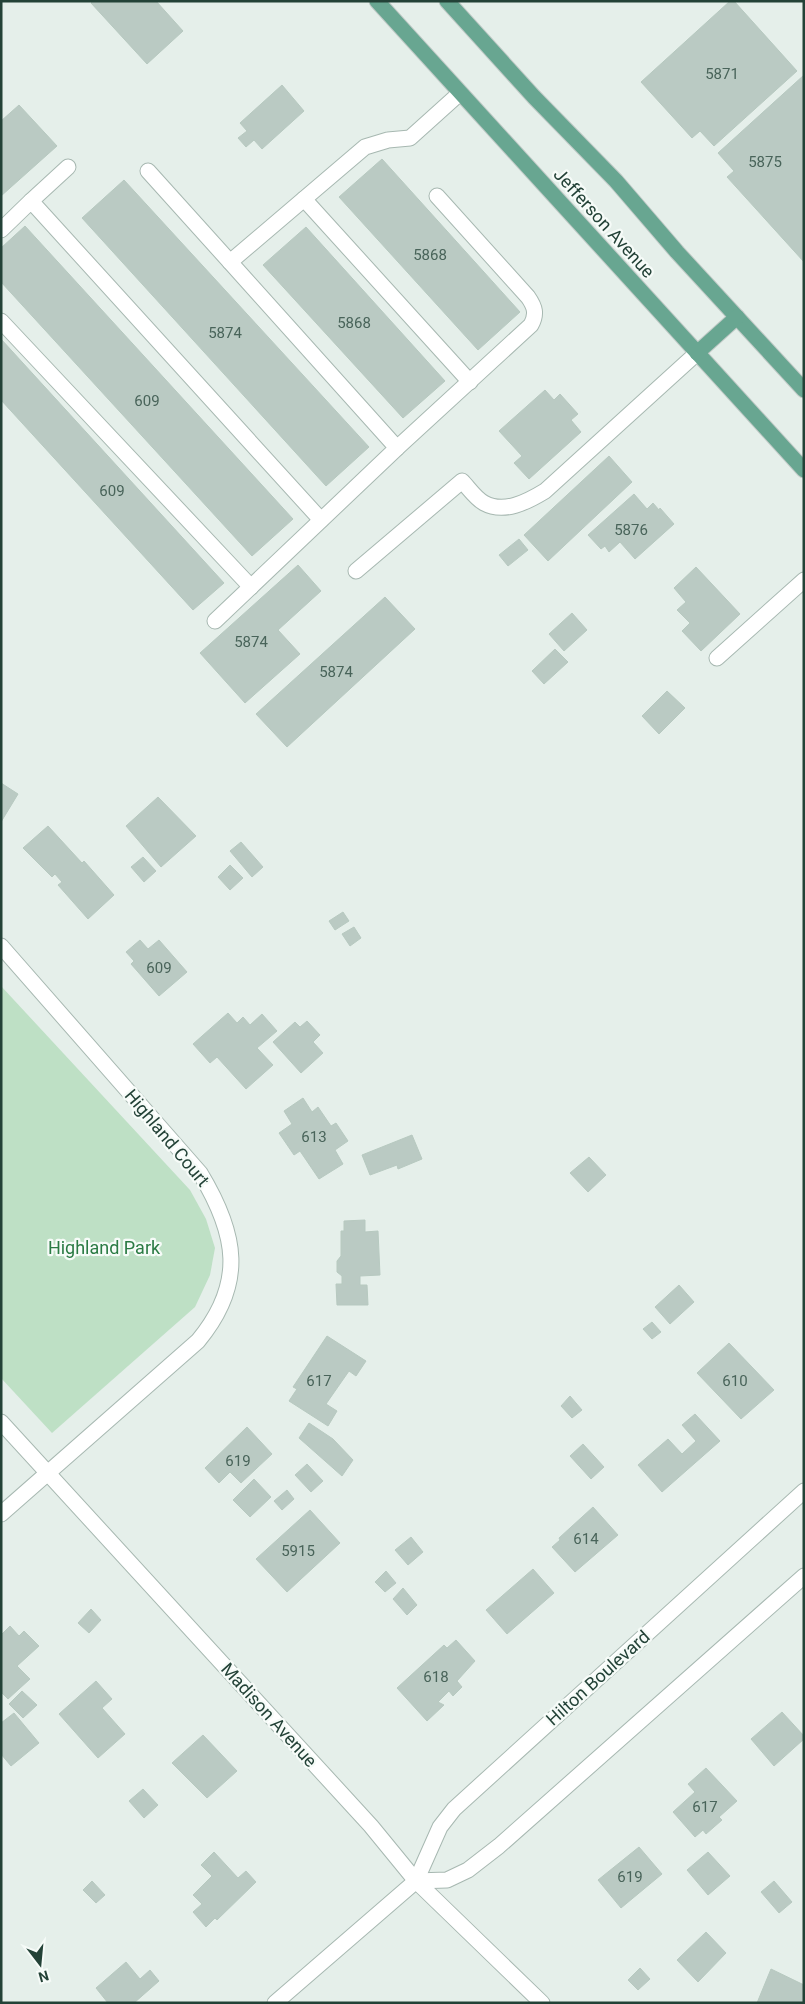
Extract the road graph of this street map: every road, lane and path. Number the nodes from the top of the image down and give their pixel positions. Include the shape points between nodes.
1 (377, 1) edge
2 (447, 1) edge
3 (460, 92) junction
4 (68, 167) dead end
5 (148, 172) dead end
6 (437, 196) dead end
7 (304, 199) junction
8 (32, 201) junction
9 (1, 230) edge
10 (230, 262) junction
11 (737, 317) junction
12 (1, 321) edge
13 (697, 353) junction
14 (470, 382) junction
15 (804, 390) edge
16 (398, 448) junction
17 (804, 470) edge
18 (321, 520) junction
19 (356, 571) dead end
20 (804, 580) edge
21 (251, 586) junction
22 (215, 621) dead end
23 (717, 658) dead end
24 (1, 946) edge
25 (1, 1422) edge
26 (48, 1473) junction
27 (804, 1491) edge
28 (1, 1514) edge
29 (804, 1576) edge
30 (416, 1881) junction
31 (274, 2003) edge
32 (542, 2003) edge

1 - 3 main road, Jefferson Avenue
2 - 11 main road, Jefferson Avenue
3 - 7 street via 410,138 365,147
3 - 13 main road, Jefferson Avenue
4 - 8 street
5 - 10 street
6 - 14 street via 534,306 536,318 531,325
7 - 10 street
7 - 14 street
8 - 9 street
8 - 18 street
10 - 16 street
11 - 13 main road
11 - 15 main road, Jefferson Avenue
12 - 21 street
13 - 17 main road, Jefferson Avenue
13 - 19 street via 545,491 519,504 499,508 482,502 462,480
14 - 16 street
16 - 18 street
18 - 21 street
20 - 23 street
21 - 22 street
24 - 26 street, Highland Court via 200,1174 218,1203 232,1253 230,1279 222,1305 198,1342
25 - 26 street, Madison Avenue
26 - 28 street, Highland Court
26 - 30 street, Madison Avenue via 371,1826
27 - 30 street, Hilton Boulevard via 454,1809 440,1826
29 - 30 street via 499,1846 468,1870 447,1880
30 - 31 street, Hilton Boulevard
30 - 32 street, Madison Avenue

